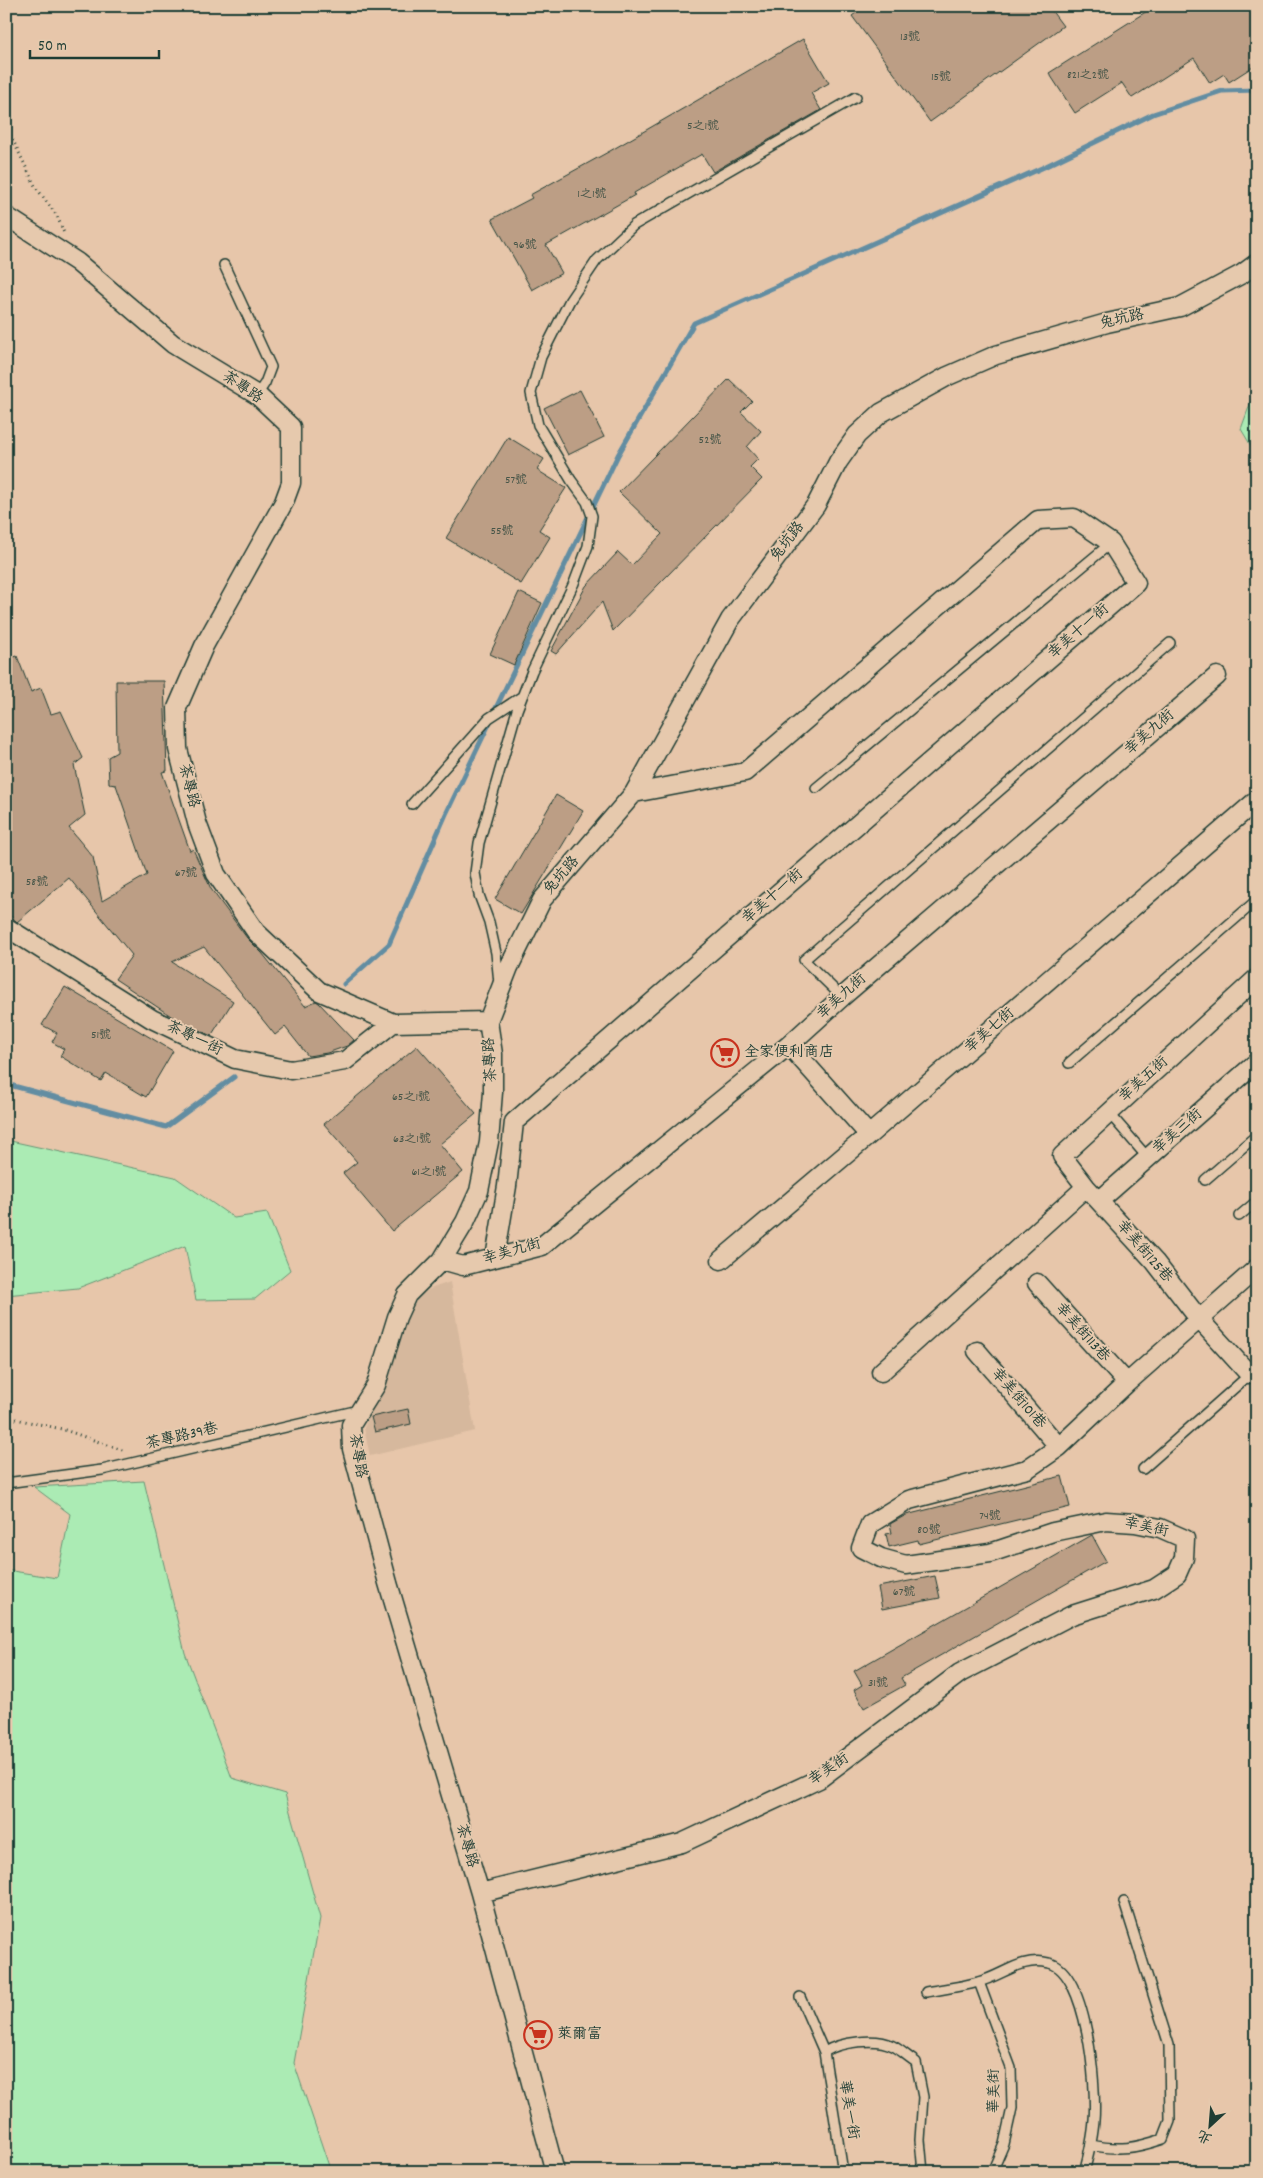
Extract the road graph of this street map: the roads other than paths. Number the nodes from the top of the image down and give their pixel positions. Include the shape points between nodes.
1 (856, 97) dead end
2 (6, 216) edge
3 (1257, 263) edge
4 (224, 265) dead end
5 (257, 395) junction
6 (1111, 543) junction
7 (1170, 643) dead end
8 (1217, 676) dead end
9 (522, 697) junction
10 (816, 788) dead end
11 (634, 793) junction
12 (1257, 800) edge
13 (412, 804) dead end
14 (1257, 900) edge
15 (6, 926) edge
16 (1257, 978) edge
17 (500, 991) junction
18 (842, 997) junction
19 (488, 1021) junction
20 (393, 1023) junction
21 (790, 1045) junction
22 (1257, 1062) edge
23 (1069, 1063) dead end
24 (1108, 1113) junction
25 (870, 1135) junction
26 (1257, 1135) edge
27 (1148, 1158) junction
28 (1206, 1180) dead end
29 (1086, 1187) junction
30 (1099, 1201) junction
31 (1257, 1202) edge
32 (1239, 1216) dead end
33 (495, 1258) junction
34 (442, 1260) junction
35 (721, 1260) dead end
36 (1257, 1268) edge
37 (1037, 1283) dead end
38 (1199, 1319) junction
39 (977, 1351) dead end
40 (1253, 1371) edge
41 (881, 1372) dead end
42 (1127, 1383) junction
43 (362, 1409) junction
44 (1059, 1447) junction
45 (1143, 1469) dead end
46 (6, 1483) edge
47 (480, 1893) junction
48 (1124, 1902) dead end
49 (979, 1982) junction
50 (926, 1992) dead end
51 (800, 1997) dead end
52 (824, 2052) junction
53 (1091, 2146) junction
54 (555, 2172) edge
55 (843, 2172) edge
56 (923, 2172) edge
57 (992, 2172) edge
58 (1084, 2172) edge

1 - 9 lane via 634,225 597,260 570,300 541,356 531,393 538,425 587,502 592,516 588,546
2 - 5 street, 茶專路 via 77,262 173,344
3 - 11 street, 兔坑路 via 1180,307 1107,323 996,355 948,376 881,413 857,435 838,462 816,505 730,620
4 - 5 lane via 271,367
5 - 20 street, 茶專路 via 291,427 291,483 284,502 204,646 177,708 178,749 197,822 216,874 256,932 319,991
6 - 10 lane
6 - 11 street via 1074,518 1038,520 745,772
6 - 33 street, 幸美十一街 via 1136,583 514,1122
7 - 18 lane via 804,960
8 - 18 street, 幸美九街
9 - 13 lane via 489,718
9 - 17 lane via 490,800 475,873 478,895 489,922 496,953
11 - 17 street, 兔坑路 via 542,900
12 - 25 street, 幸美七街
14 - 23 lane
15 - 20 street, 茶專一街 via 152,1019 235,1059 291,1070 345,1061
16 - 24 street, 幸美五街
17 - 19 street, 兔坑路
18 - 21 street, 幸美九街
19 - 20 street, 茶專路
19 - 34 street, 茶專路 via 493,1054 489,1142 479,1191
21 - 25 street
21 - 33 street, 幸美九街 via 542,1246
22 - 27 street, 幸美三街
24 - 27 lane
24 - 29 street, 幸美五街 via 1062,1156
25 - 35 street, 幸美七街
26 - 28 lane
27 - 30 street, 幸美三街
29 - 30 street, 幸美街125巷
29 - 41 street
30 - 38 street, 幸美街125巷 via 1154,1262
31 - 32 lane
33 - 34 street, 幸美九街 via 463,1266
34 - 43 street, 茶專路 via 407,1295 376,1386
36 - 38 street, 幸美街
37 - 42 street, 幸美街113巷
38 - 40 street, 幸美街125巷
38 - 42 street, 幸美街
39 - 44 street, 幸美街101巷
40 - 45 lane
42 - 44 street, 幸美街
43 - 46 lane, 茶專路39巷 via 102,1470
43 - 47 street, 茶專路 via 351,1425 352,1449 388,1583
44 - 47 street, 幸美街 via 1027,1469 909,1500 870,1524 861,1548 906,1565 990,1553 1053,1532 1106,1521 1135,1523 1160,1528 1185,1539 1184,1558 1177,1574 1154,1589 1072,1615 960,1673 819,1780 682,1843
47 - 54 street, 茶專路
48 - 53 lane via 1169,2045 1170,2121 1163,2139 1145,2145 1113,2150
49 - 50 lane
49 - 53 lane via 1029,1961 1051,1963 1069,1977 1078,1995 1092,2070 1094,2119
49 - 57 lane, 華美街 via 1011,2068 1012,2108 1004,2144
51 - 52 lane, 華美一街
52 - 55 lane, 華美一街
52 - 56 lane via 857,2042 884,2042 916,2062 922,2097 920,2140
53 - 58 lane

